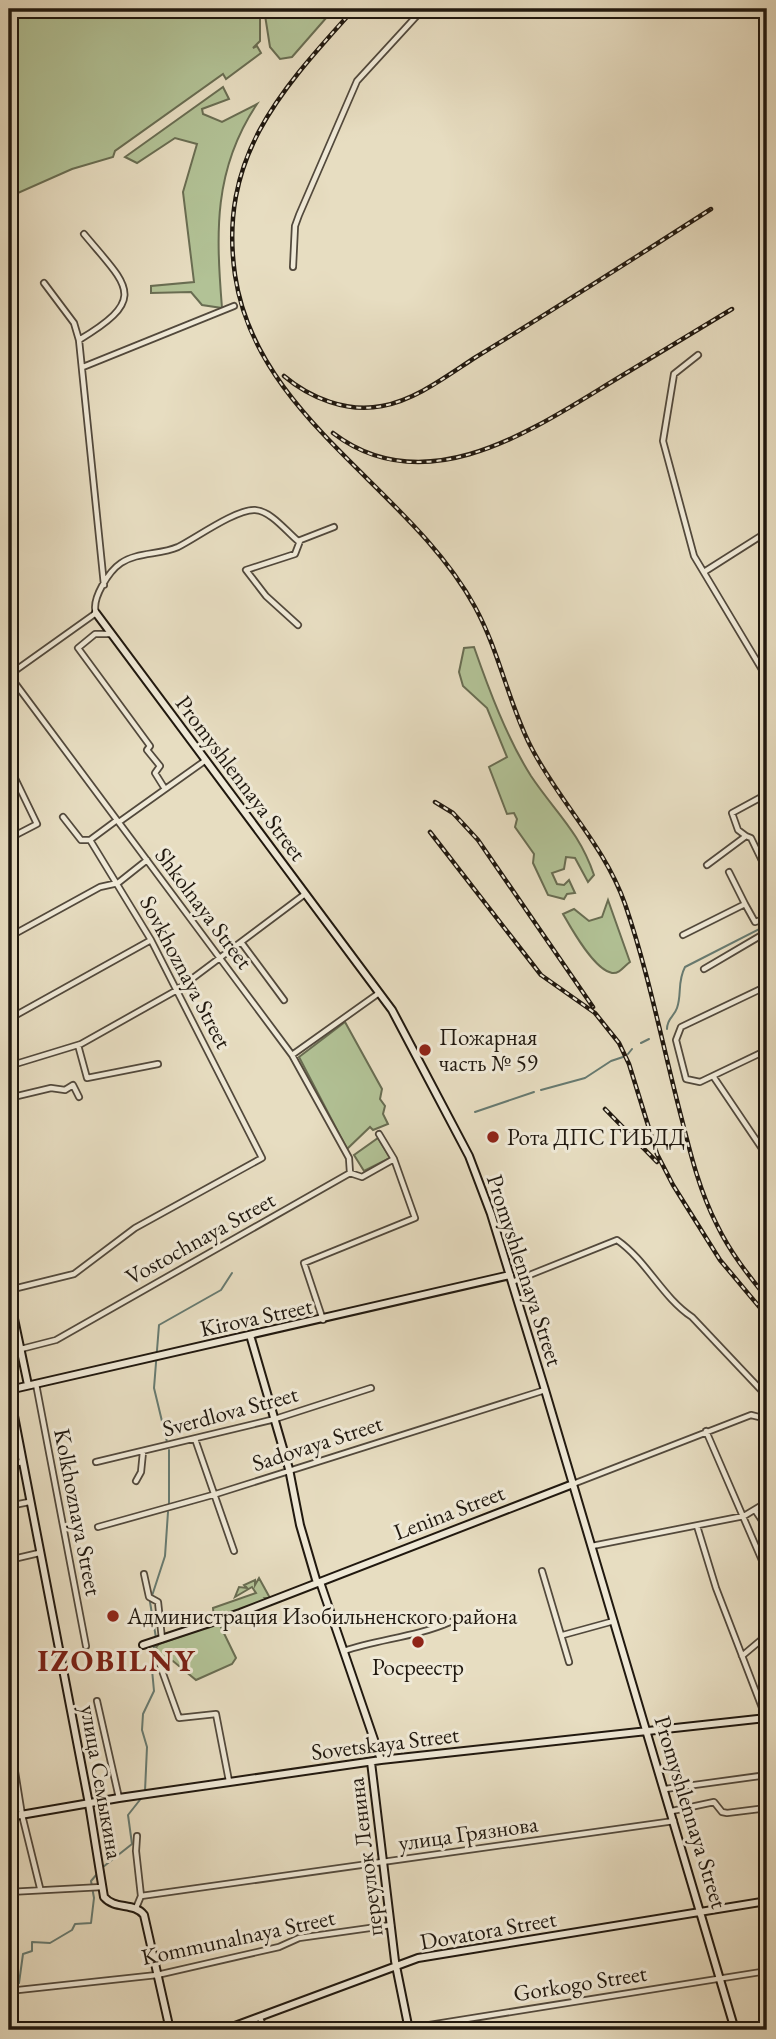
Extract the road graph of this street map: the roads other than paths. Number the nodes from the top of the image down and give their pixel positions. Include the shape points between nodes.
1 (423, 9) edge
2 (84, 234) dead end
3 (293, 267) dead end
4 (44, 283) dead end
5 (234, 306) dead end
6 (79, 340) junction
7 (698, 355) dead end
8 (83, 367) junction
9 (334, 527) dead end
10 (767, 532) edge
11 (300, 540) junction
12 (704, 572) junction
13 (104, 586) junction
14 (96, 613) junction
15 (298, 625) dead end
16 (112, 634) junction
17 (9, 675) edge
18 (767, 678) edge
19 (206, 759) junction
20 (9, 766) edge
21 (165, 789) junction
22 (767, 794) edge
23 (63, 817) dead end
24 (118, 821) junction
25 (746, 836) junction
26 (90, 840) junction
27 (9, 860) edge
28 (147, 860) junction
29 (707, 865) dead end
30 (767, 871) edge
31 (729, 872) dead end
32 (118, 883) junction
33 (305, 894) junction
34 (745, 904) junction
35 (767, 918) edge
36 (767, 932) edge
37 (683, 935) dead end
38 (9, 937) edge
39 (151, 940) junction
40 (241, 942) junction
41 (220, 958) junction
42 (704, 969) dead end
43 (767, 986) edge
44 (177, 990) junction
45 (380, 993) junction
46 (284, 1000) dead end
47 (9, 1019) edge
48 (78, 1045) junction
49 (767, 1050) edge
50 (292, 1055) junction
51 (158, 1064) dead end
52 (9, 1066) edge
53 (713, 1076) junction
54 (79, 1097) dead end
55 (9, 1098) edge
56 (379, 1134) dead end
57 (767, 1156) edge
58 (394, 1159) junction
59 (351, 1173) junction
60 (511, 1279) junction
61 (9, 1293) edge
62 (323, 1320) junction
63 (17, 1331) junction
64 (9, 1333) edge
65 (250, 1335) junction
66 (21, 1349) junction
67 (32, 1385) junction
68 (371, 1388) dead end
69 (9, 1390) edge
70 (545, 1390) junction
71 (767, 1402) edge
72 (275, 1419) junction
73 (767, 1419) edge
74 (706, 1431) junction
75 (195, 1439) junction
76 (143, 1452) junction
77 (22, 1462) junction
78 (96, 1462) dead end
79 (9, 1465) edge
80 (289, 1469) junction
81 (136, 1481) dead end
82 (573, 1484) junction
83 (216, 1494) junction
84 (29, 1502) junction
85 (767, 1502) edge
86 (9, 1506) edge
87 (755, 1510) junction
88 (744, 1516) junction
89 (697, 1526) junction
90 (98, 1527) dead end
91 (767, 1528) edge
92 (592, 1546) junction
93 (234, 1551) dead end
94 (39, 1553) junction
95 (9, 1560) edge
96 (542, 1571) dead end
97 (767, 1572) edge
98 (145, 1574) dead end
99 (318, 1583) junction
100 (615, 1621) junction
101 (450, 1622) dead end
102 (563, 1634) junction
103 (767, 1635) edge
104 (158, 1642) junction
105 (143, 1645) dead end
106 (86, 1646) dead end
107 (344, 1651) junction
108 (156, 1654) dead end
109 (742, 1656) junction
110 (569, 1662) dead end
111 (97, 1701) dead end
112 (766, 1718) edge
113 (648, 1731) junction
114 (9, 1734) edge
115 (381, 1760) junction
116 (371, 1762) junction
117 (767, 1775) edge
118 (229, 1781) junction
119 (664, 1789) junction
120 (119, 1798) junction
121 (89, 1804) junction
122 (767, 1808) edge
123 (672, 1811) junction
124 (22, 1815) junction
125 (9, 1817) edge
126 (674, 1821) junction
127 (137, 1836) dead end
128 (384, 1862) junction
129 (40, 1888) junction
130 (94, 1888) junction
131 (9, 1892) edge
132 (141, 1896) junction
133 (767, 1901) edge
134 (136, 1908) junction
135 (702, 1911) junction
136 (391, 1925) junction
137 (397, 1965) junction
138 (767, 1972) edge
139 (156, 1975) junction
140 (721, 1979) junction
141 (9, 1992) edge
142 (260, 2018) junction
143 (409, 2029) edge
144 (170, 2030) edge
145 (224, 2030) edge
146 (265, 2030) edge
147 (398, 2030) edge
148 (735, 2030) edge

1 - 3 street via 357,81 299,215
2 - 6 street via 122,282 126,296 109,321
4 - 6 street via 74,323
5 - 8 street
6 - 8 street
7 - 12 street via 674,374 663,441 694,556
8 - 13 street
9 - 11 street
10 - 12 street
11 - 13 street via 265,513 242,512 172,550 120,564
11 - 15 street via 295,554 246,570
12 - 18 street
13 - 14 street via 93,607
14 - 16 street, Promyshlennaya Street
14 - 17 street
16 - 19 street, Promyshlennaya Street
16 - 21 street via 95,634 78,648 150,746 147,750 160,766 155,773
17 - 24 street, Shkolnaya Street
19 - 21 street
19 - 33 street, Promyshlennaya Street
20 - 27 street via 37,824 10,838
21 - 24 street
22 - 25 street via 733,813 738,830
23 - 26 street, Sovkhoznaya Street via 81,840
24 - 26 street
24 - 28 street, Shkolnaya Street
25 - 29 street
25 - 30 street
26 - 32 street, Sovkhoznaya Street
28 - 32 street
28 - 41 street, Shkolnaya Street
31 - 34 street
32 - 38 street via 100,887
32 - 39 street, Sovkhoznaya Street
33 - 40 street
33 - 45 street, Promyshlennaya Street
34 - 35 street via 755,922
34 - 37 street
36 - 42 street
39 - 44 street, Sovkhoznaya Street
39 - 47 street
40 - 41 street
40 - 46 street
41 - 44 street
41 - 50 street, Shkolnaya Street
43 - 53 street via 677,1031 686,1079 700,1082
44 - 48 street
44 - 61 street, Sovkhoznaya Street via 262,1158 135,1228 79,1271
45 - 50 street
45 - 60 street, Promyshlennaya Street via 469,1156
48 - 51 street via 87,1078
48 - 52 street
49 - 53 street
50 - 59 street, Shkolnaya Street via 349,1158
53 - 57 street
54 - 55 street via 73,1085
56 - 58 street
58 - 59 street, Vostochnaya Street via 362,1177
58 - 62 street via 415,1218 304,1263
59 - 66 street, Vostochnaya Street via 56,1340
60 - 62 street, Kirova Street
60 - 70 street, Promyshlennaya Street
60 - 71 street, Kirova Street via 617,1240 761,1390
61 - 63 street, Kolkhoznaya Street
62 - 65 street, Kirova Street
63 - 64 street
63 - 66 street, Kolkhoznaya Street
65 - 67 street, Kirova Street
65 - 72 street, переулок Ленина
66 - 67 street, Kolkhoznaya Street
67 - 69 street, Kirova Street
67 - 106 street, Kolkhoznaya Street
68 - 72 street, Sverdlova Street
69 - 77 street, улица Семыкина
70 - 80 street, Sadovaya Street
70 - 82 street, Promyshlennaya Street
72 - 75 street, Sverdlova Street
72 - 80 street, переулок Ленина
73 - 74 street, Lenina Street via 751,1415
74 - 82 street, Lenina Street
74 - 88 street
75 - 76 street, Sverdlova Street
75 - 83 street
76 - 78 street, Sverdlova Street
76 - 81 street
77 - 79 street
77 - 84 street, улица Семыкина
80 - 83 street, Sadovaya Street
80 - 99 street, переулок Ленина
82 - 92 street, Promyshlennaya Street
82 - 99 street, Lenina Street
83 - 90 street, Sadovaya Street
83 - 93 street
84 - 86 street
84 - 94 street, улица Семыкина
85 - 87 street
87 - 88 street
87 - 91 street
88 - 89 street
88 - 97 street
89 - 92 street
89 - 109 street
92 - 100 street, Promyshlennaya Street
94 - 95 street
94 - 121 street, улица Семыкина
96 - 102 street
98 - 104 street via 160,1610
99 - 104 street, Lenina Street
99 - 107 street, переулок Ленина
100 - 102 street
100 - 113 street, Promyshlennaya Street
101 - 107 street
102 - 110 street
103 - 109 street
104 - 105 street, Lenina Street
107 - 115 street, переулок Ленина
108 - 118 street via 179,1718 216,1714
109 - 112 street
111 - 120 street
112 - 113 street, Sovetskaya Street
113 - 115 street, Sovetskaya Street
113 - 119 street, Promyshlennaya Street
114 - 124 street
115 - 116 street, Sovetskaya Street
116 - 118 street, Sovetskaya Street
116 - 128 street, переулок Ленина
117 - 119 street
118 - 120 street, Sovetskaya Street
119 - 123 street, Promyshlennaya Street
120 - 121 street, Sovetskaya Street
121 - 124 street, Sovetskaya Street
121 - 130 street, улица Семыкина via 101,1876
122 - 123 street via 727,1813 707,1801
123 - 126 street, Promyshlennaya Street
124 - 125 street, Sovetskaya Street
124 - 129 street
126 - 128 street, улица Грязнова
126 - 135 street, Promyshlennaya Street
127 - 132 street
128 - 132 street, улица Грязнова
128 - 136 street, переулок Ленина
129 - 130 street
129 - 131 street
130 - 134 street, улица Семыкина via 111,1904
132 - 134 street
133 - 135 street, Dovatora Street
134 - 139 street via 144,1915
135 - 137 street, Dovatora Street
135 - 140 street, Promyshlennaya Street
136 - 137 street, переулок Ленина
136 - 139 street, Kommunalnaya Street via 299,1938 279,1947
137 - 142 street, Dovatora Street
137 - 143 street, переулок Ленина
138 - 140 street, Gorkogo Street
139 - 141 street, Kommunalnaya Street
139 - 144 street
140 - 143 street, Gorkogo Street
140 - 148 street, Promyshlennaya Street
142 - 145 street, Dovatora Street
142 - 146 street
143 - 147 street, Gorkogo Street

